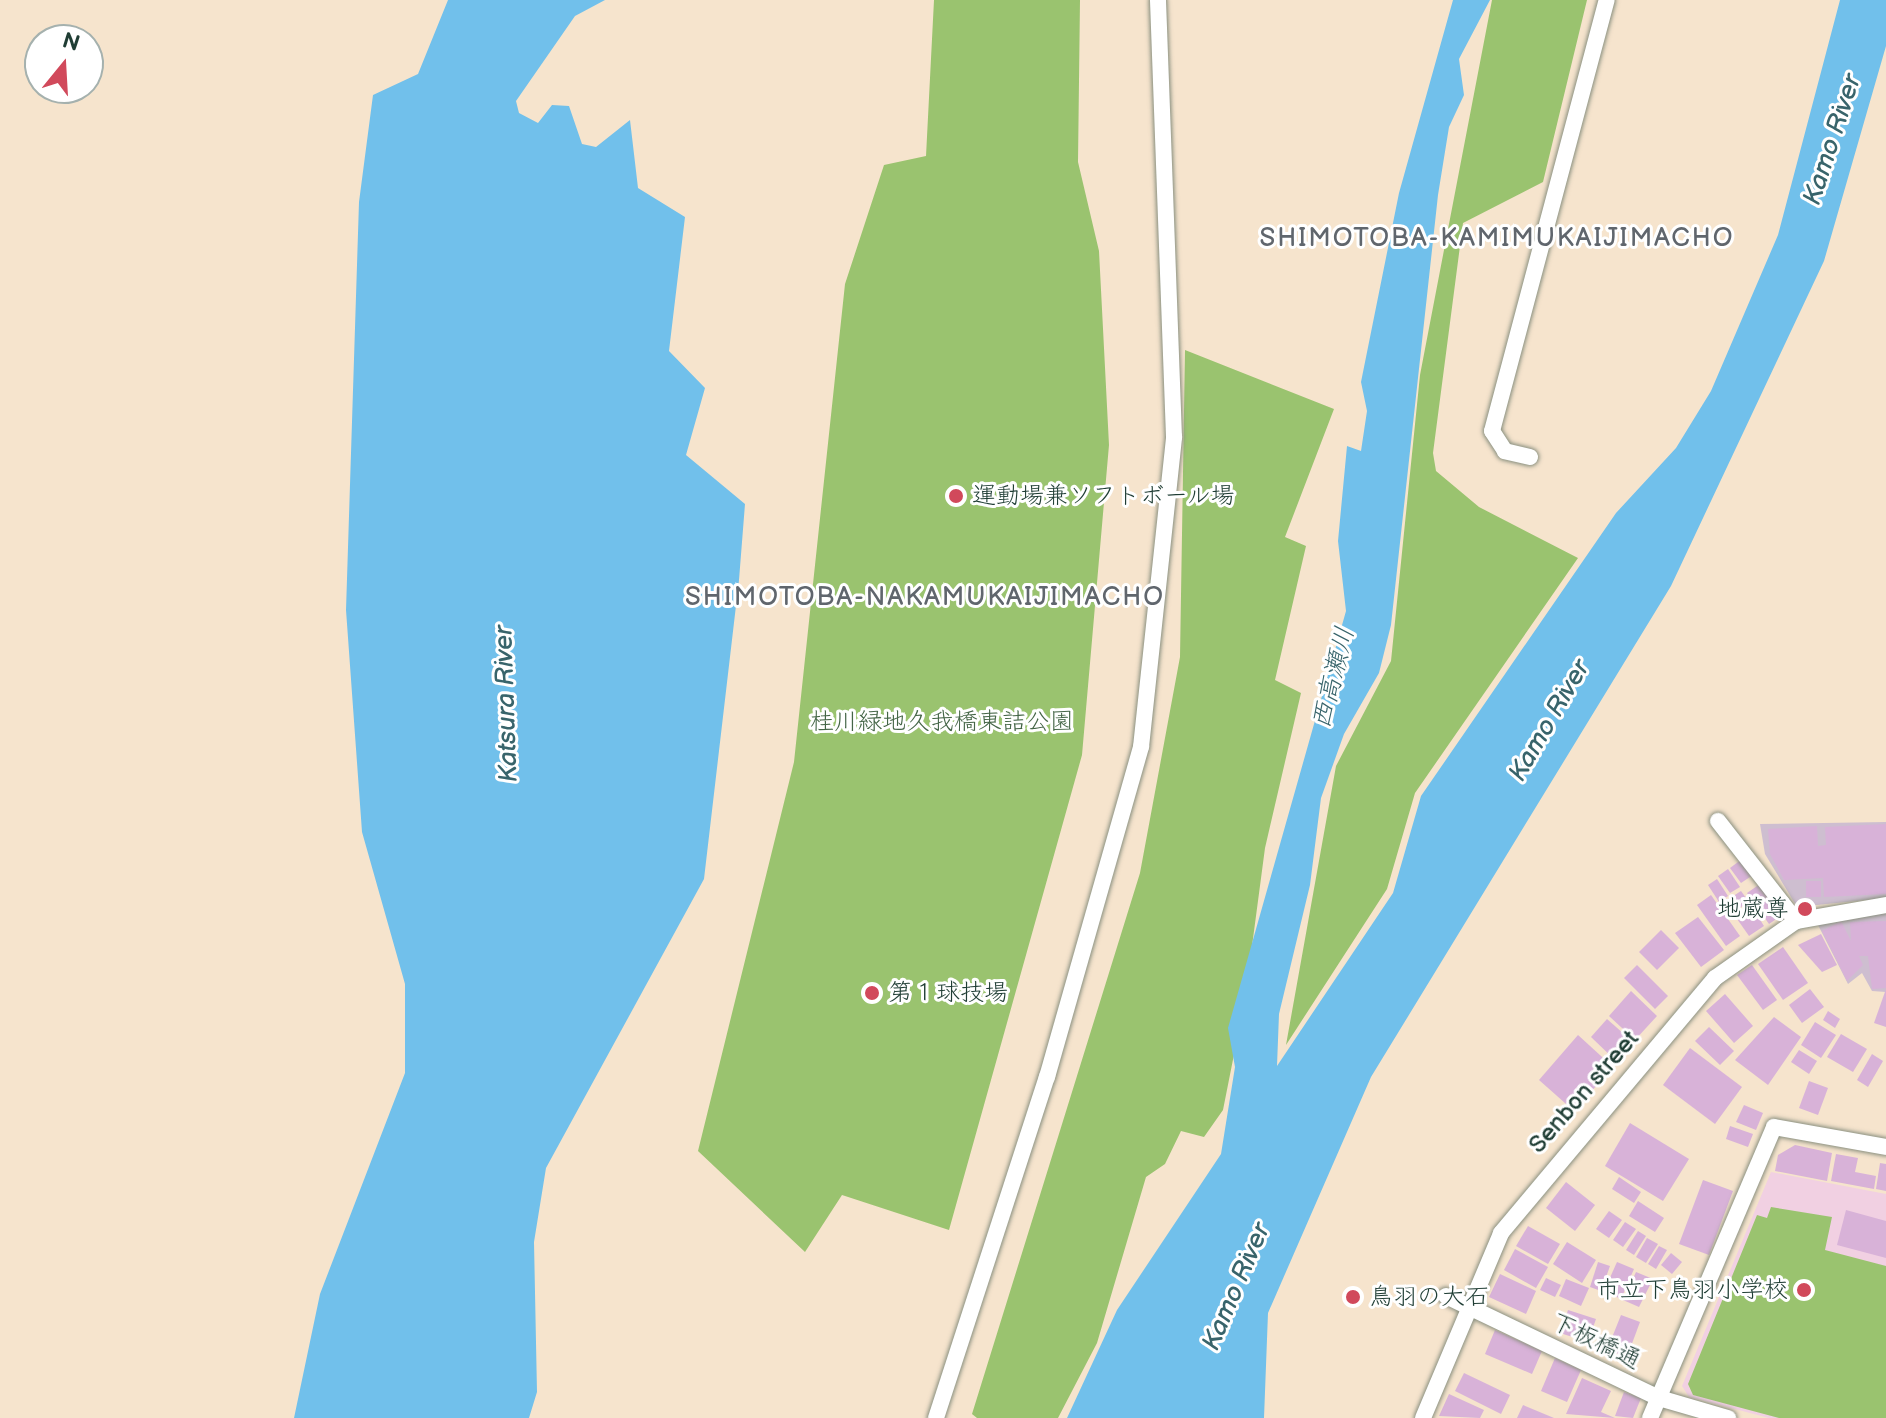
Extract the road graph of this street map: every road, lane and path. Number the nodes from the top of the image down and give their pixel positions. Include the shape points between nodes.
1 (1158, 0) edge
2 (1607, 0) edge
3 (1530, 457) dead end
4 (1718, 821) dead end
5 (1886, 905) edge
6 (1796, 921) junction
7 (1886, 1147) edge
8 (1446, 1296) dead end
9 (1470, 1304) junction
10 (1659, 1398) junction
11 (936, 1418) edge
12 (1423, 1418) edge
13 (1650, 1418) edge
14 (1728, 1418) edge

1 - 11 street via 1174,437 1141,747 1047,1077
2 - 3 street via 1492,431 1505,451
4 - 6 street
5 - 6 street, Senbon street
6 - 9 street, Senbon street via 1715,978 1525,1196
7 - 10 street via 1774,1127
8 - 9 street, 下板橋通
9 - 10 street, 下板橋通
9 - 12 street, Senbon street
10 - 13 street
10 - 14 street, 下板橋通

